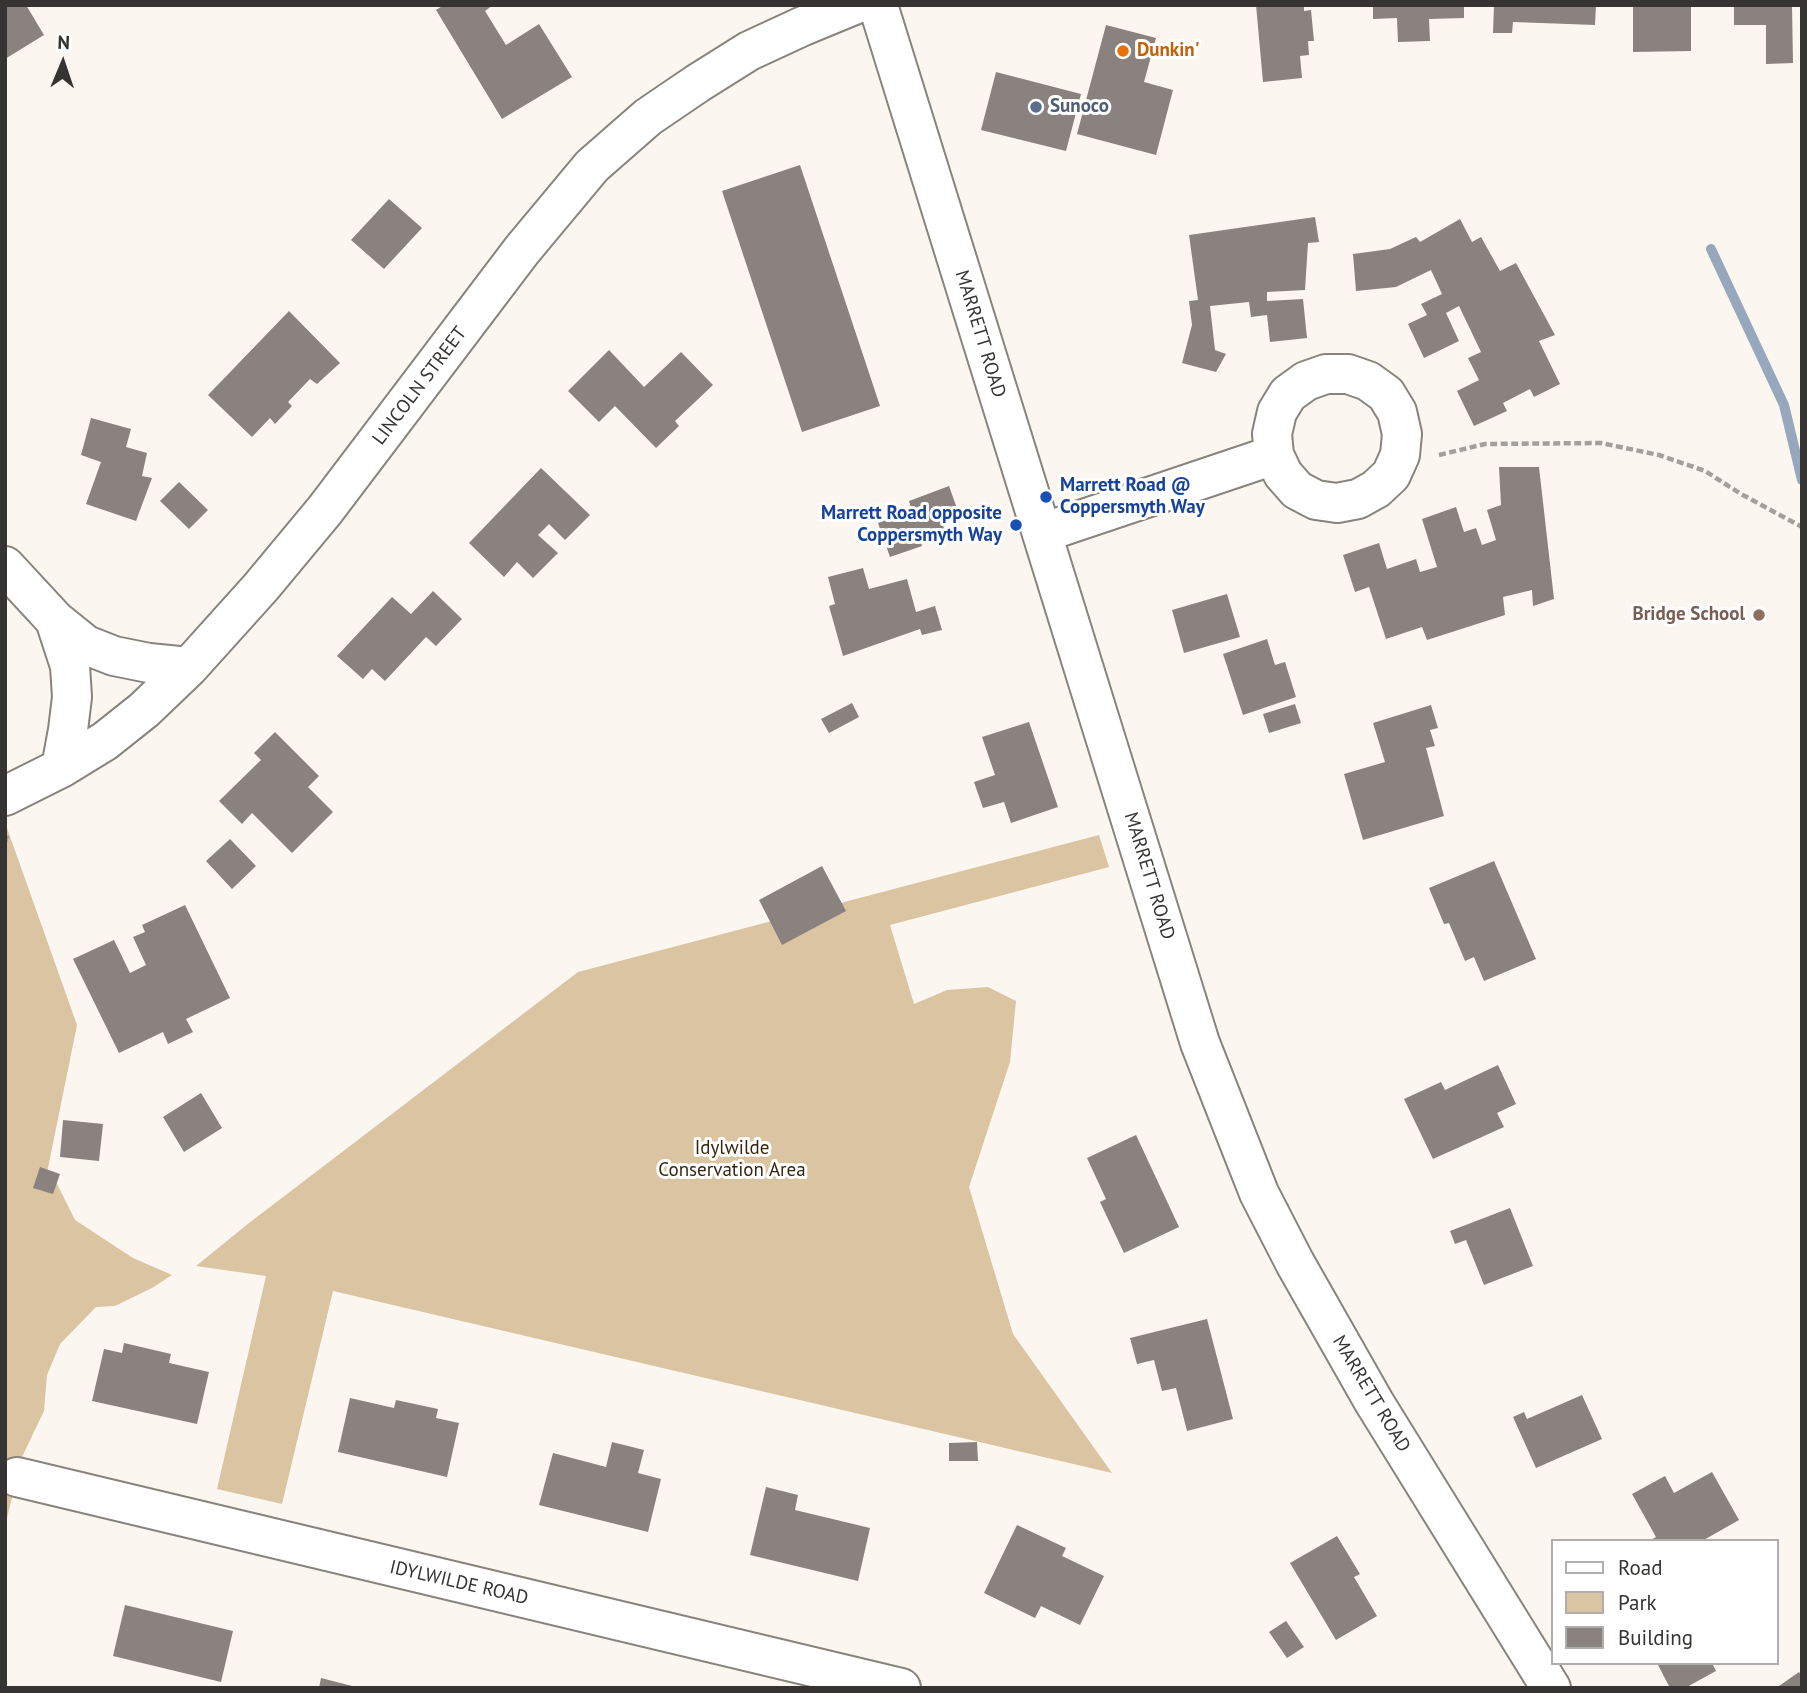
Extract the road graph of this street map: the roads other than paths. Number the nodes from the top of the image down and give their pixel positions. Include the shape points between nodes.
1 (854, 5) edge
2 (878, 5) edge
3 (1274, 455) junction
4 (1042, 533) junction
5 (5, 566) edge
6 (55, 620) junction
7 (189, 667) junction
8 (61, 768) junction
9 (5, 796) edge
10 (17, 1477) dead end
11 (901, 1688) edge
12 (1551, 1688) edge

1 - 7 street, LINCOLN STREET via 749,51 708,76 648,117 592,166 325,510
2 - 4 street, MARRETT ROAD
3 - 3 street via 1277,412 1288,394 1326,374 1348,374 1368,381 1385,394 1397,412 1400,455 1391,475 1358,499 1316,500 1297,490
3 - 4 street
4 - 12 street, MARRETT ROAD via 1200,1043 1259,1193 1374,1402
5 - 6 street
6 - 7 street via 86,645 114,656
6 - 8 street via 70,666 72,698
7 - 8 street, LINCOLN STREET via 105,741
8 - 9 street, LINCOLN STREET
10 - 11 street, IDYLWILDE ROAD

